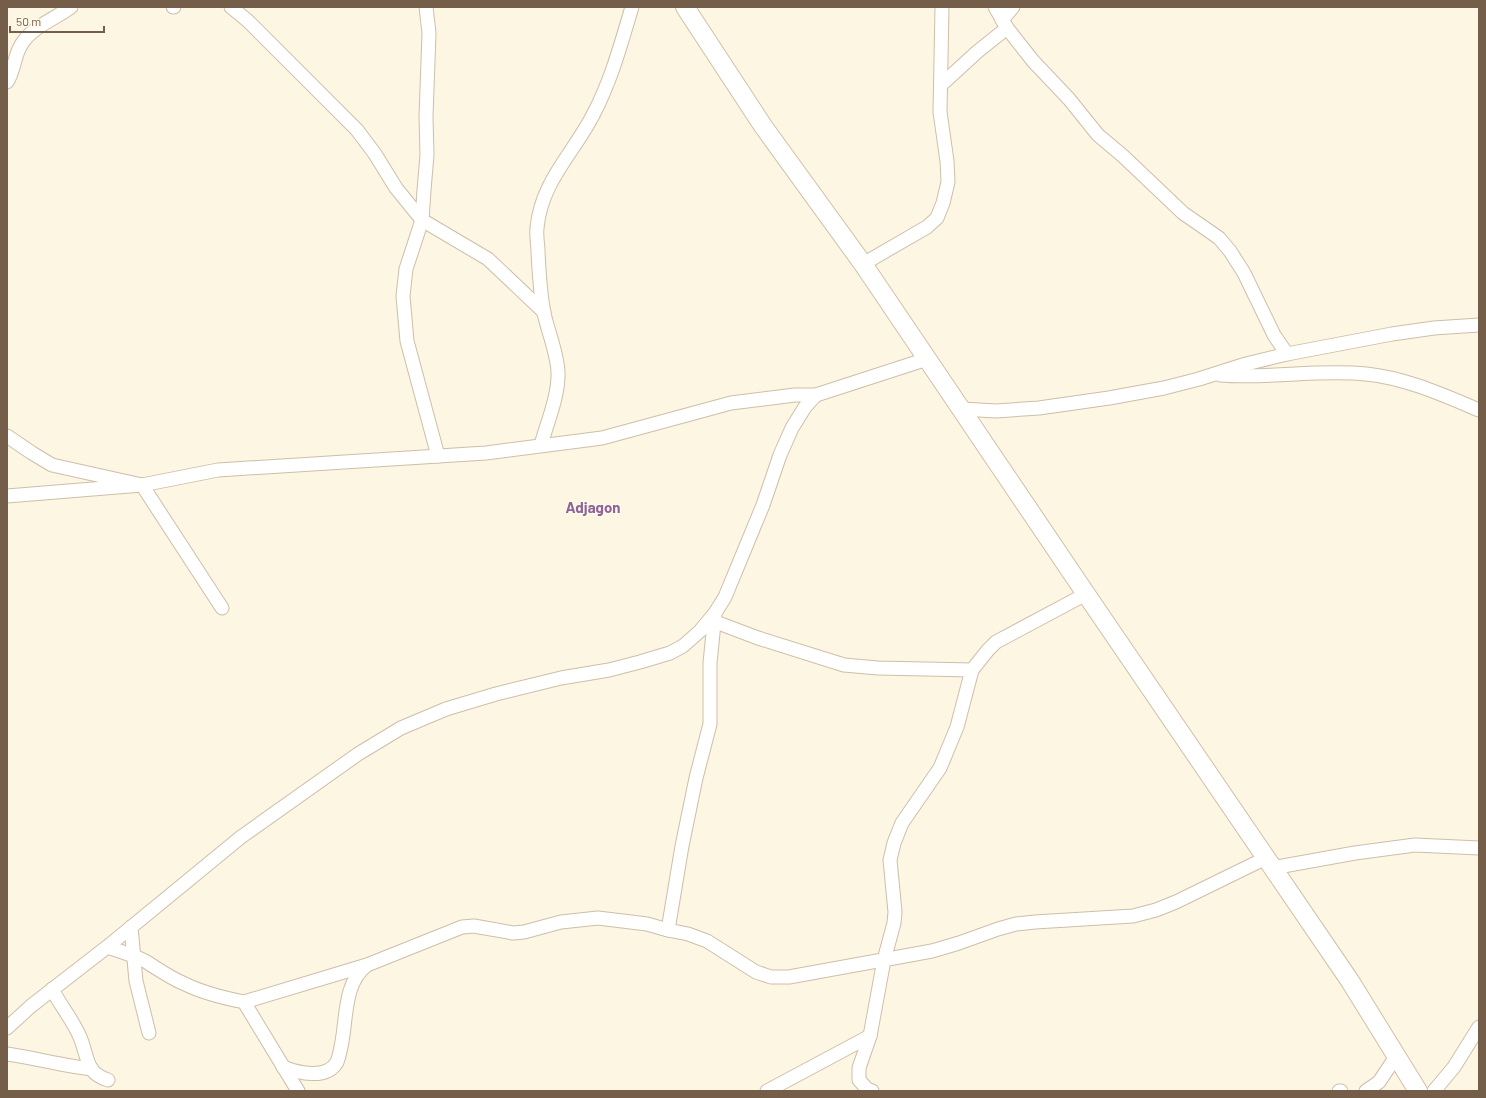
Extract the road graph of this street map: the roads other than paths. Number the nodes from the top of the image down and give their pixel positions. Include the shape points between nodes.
1 (71, 7) edge
2 (231, 7) edge
3 (426, 7) edge
4 (632, 7) edge
5 (685, 7) edge
6 (942, 7) edge
7 (995, 7) edge
8 (1013, 7) edge
9 (1005, 24) junction
10 (7, 82) edge
11 (941, 85) junction
12 (422, 220) junction
13 (863, 264) junction
14 (544, 312) junction
15 (1479, 325) edge
16 (1287, 354) junction
17 (927, 359) junction
18 (1214, 375) junction
19 (816, 395) junction
20 (962, 409) junction
21 (1479, 410) edge
22 (7, 436) edge
23 (541, 445) junction
24 (438, 456) junction
25 (142, 485) junction
26 (7, 496) edge
27 (1086, 594) junction
28 (222, 608) dead end
29 (714, 617) junction
30 (972, 670) junction
31 (1479, 848) edge
32 (1269, 863) junction
33 (131, 927) junction
34 (668, 930) junction
35 (108, 948) junction
36 (133, 956) junction
37 (884, 960) junction
38 (367, 965) junction
39 (52, 989) junction
40 (244, 1002) junction
41 (7, 1028) edge
42 (1479, 1028) edge
43 (149, 1033) dead end
44 (870, 1036) junction
45 (7, 1054) edge
46 (1397, 1055) junction
47 (283, 1067) junction
48 (92, 1069) junction
49 (108, 1080) dead end
50 (1437, 1090) edge
51 (298, 1091) edge
52 (767, 1091) edge
53 (872, 1091) edge
54 (1366, 1091) edge
55 (1418, 1091) edge

1 - 10 street via 26,37 19,48
2 - 12 street via 357,130 396,188
3 - 12 street via 427,155
4 - 14 street via 607,85 593,116 543,197 537,228
5 - 13 street via 763,126
6 - 11 street
7 - 9 street
8 - 9 street
9 - 11 street
9 - 16 street via 1033,61 1098,135 1183,213 1218,238 1230,251 1244,273 1274,335
11 - 13 street via 940,112 948,182 937,218 927,227
12 - 14 street via 488,260
12 - 24 street via 406,269 404,314 407,341
13 - 17 street
14 - 23 street via 558,378
15 - 16 street via 1392,334
16 - 18 street
17 - 19 street
17 - 20 street
18 - 20 street via 1164,388 1039,408 996,411
18 - 21 street via 1244,377 1366,374 1421,387
19 - 23 street via 730,403 602,438
19 - 29 street via 798,416 792,428 735,575
20 - 27 street
22 - 25 street via 52,464
23 - 24 street via 486,453
24 - 25 street via 218,470
25 - 26 street
25 - 28 street
27 - 30 street via 996,642
27 - 32 street
29 - 30 street via 758,638 844,665
29 - 33 street via 683,646 670,654 496,694 446,709 401,728 358,754 241,837
29 - 34 street via 710,663 710,724 682,846
30 - 37 street via 957,727 940,768 902,823 894,843 890,860 895,912
31 - 32 street via 1414,845
32 - 37 street via 1143,914 1016,924 932,951
32 - 46 street
33 - 35 street
33 - 36 street
34 - 37 street via 707,941 741,964 771,977 789,977
34 - 38 street via 647,924 598,918 562,922 513,933 474,926 462,928
35 - 36 street
35 - 39 street
36 - 40 street via 186,985
36 - 43 street via 139,996
37 - 44 street
38 - 40 street
38 - 47 street via 359,971 350,992 343,1041 336,1064 326,1071 315,1073 302,1073
39 - 41 street
39 - 48 street via 81,1037
40 - 47 street
42 - 50 street
44 - 52 street
44 - 53 street via 859,1068 859,1080
45 - 48 street
46 - 54 street via 1380,1082
46 - 55 street
47 - 51 street
48 - 49 street

